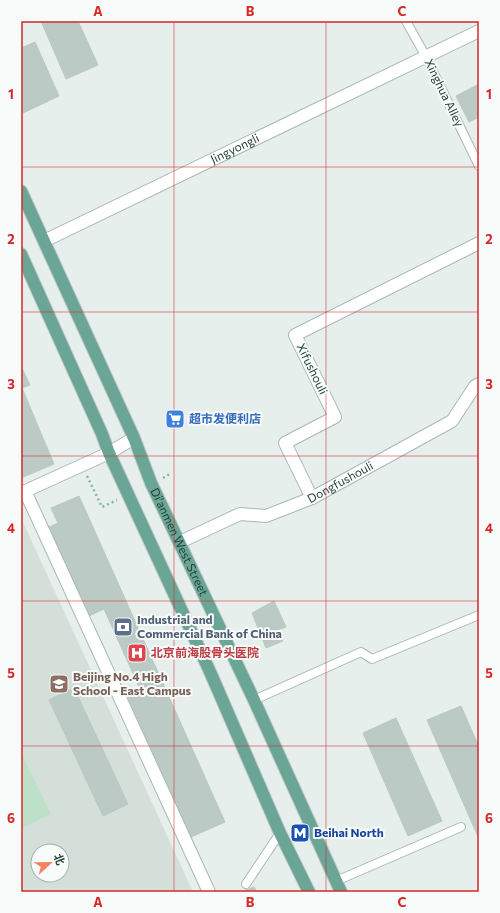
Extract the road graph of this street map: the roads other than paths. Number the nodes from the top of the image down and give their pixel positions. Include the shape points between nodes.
1 (406, 21) edge
2 (479, 30) edge
3 (425, 56) junction
4 (479, 166) edge
5 (21, 190) edge
6 (44, 242) junction
7 (479, 243) edge
8 (21, 254) edge
9 (479, 384) edge
10 (134, 438) junction
11 (110, 453) junction
12 (23, 492) edge
13 (312, 498) junction
14 (180, 542) junction
15 (479, 616) edge
16 (254, 700) junction
17 (461, 826) dead end
18 (280, 833) junction
19 (246, 884) dead end
20 (339, 887) edge
21 (209, 892) edge
22 (309, 892) edge

1 - 3 lane, Xinghua Alley
2 - 3 street, Jingyongli
3 - 4 lane, Xinghua Alley
3 - 6 street, Jingyongli
5 - 6 main road, Di'anmen West Street
6 - 10 main road, Di'anmen West Street
7 - 13 street, Xifushouli via 295,335 335,417 285,443
8 - 11 main road
9 - 13 street, Dongfushouli via 475,386 452,421
10 - 11 street
10 - 14 main road, Di'anmen West Street via 151,483
11 - 12 street
11 - 18 main road
12 - 21 street
13 - 14 street, Dongfushouli via 266,516 240,514
14 - 16 main road, Di'anmen West Street
15 - 16 lane via 372,659 361,652
16 - 20 main road, Di'anmen West Street
17 - 20 lane
18 - 19 lane
18 - 22 main road

